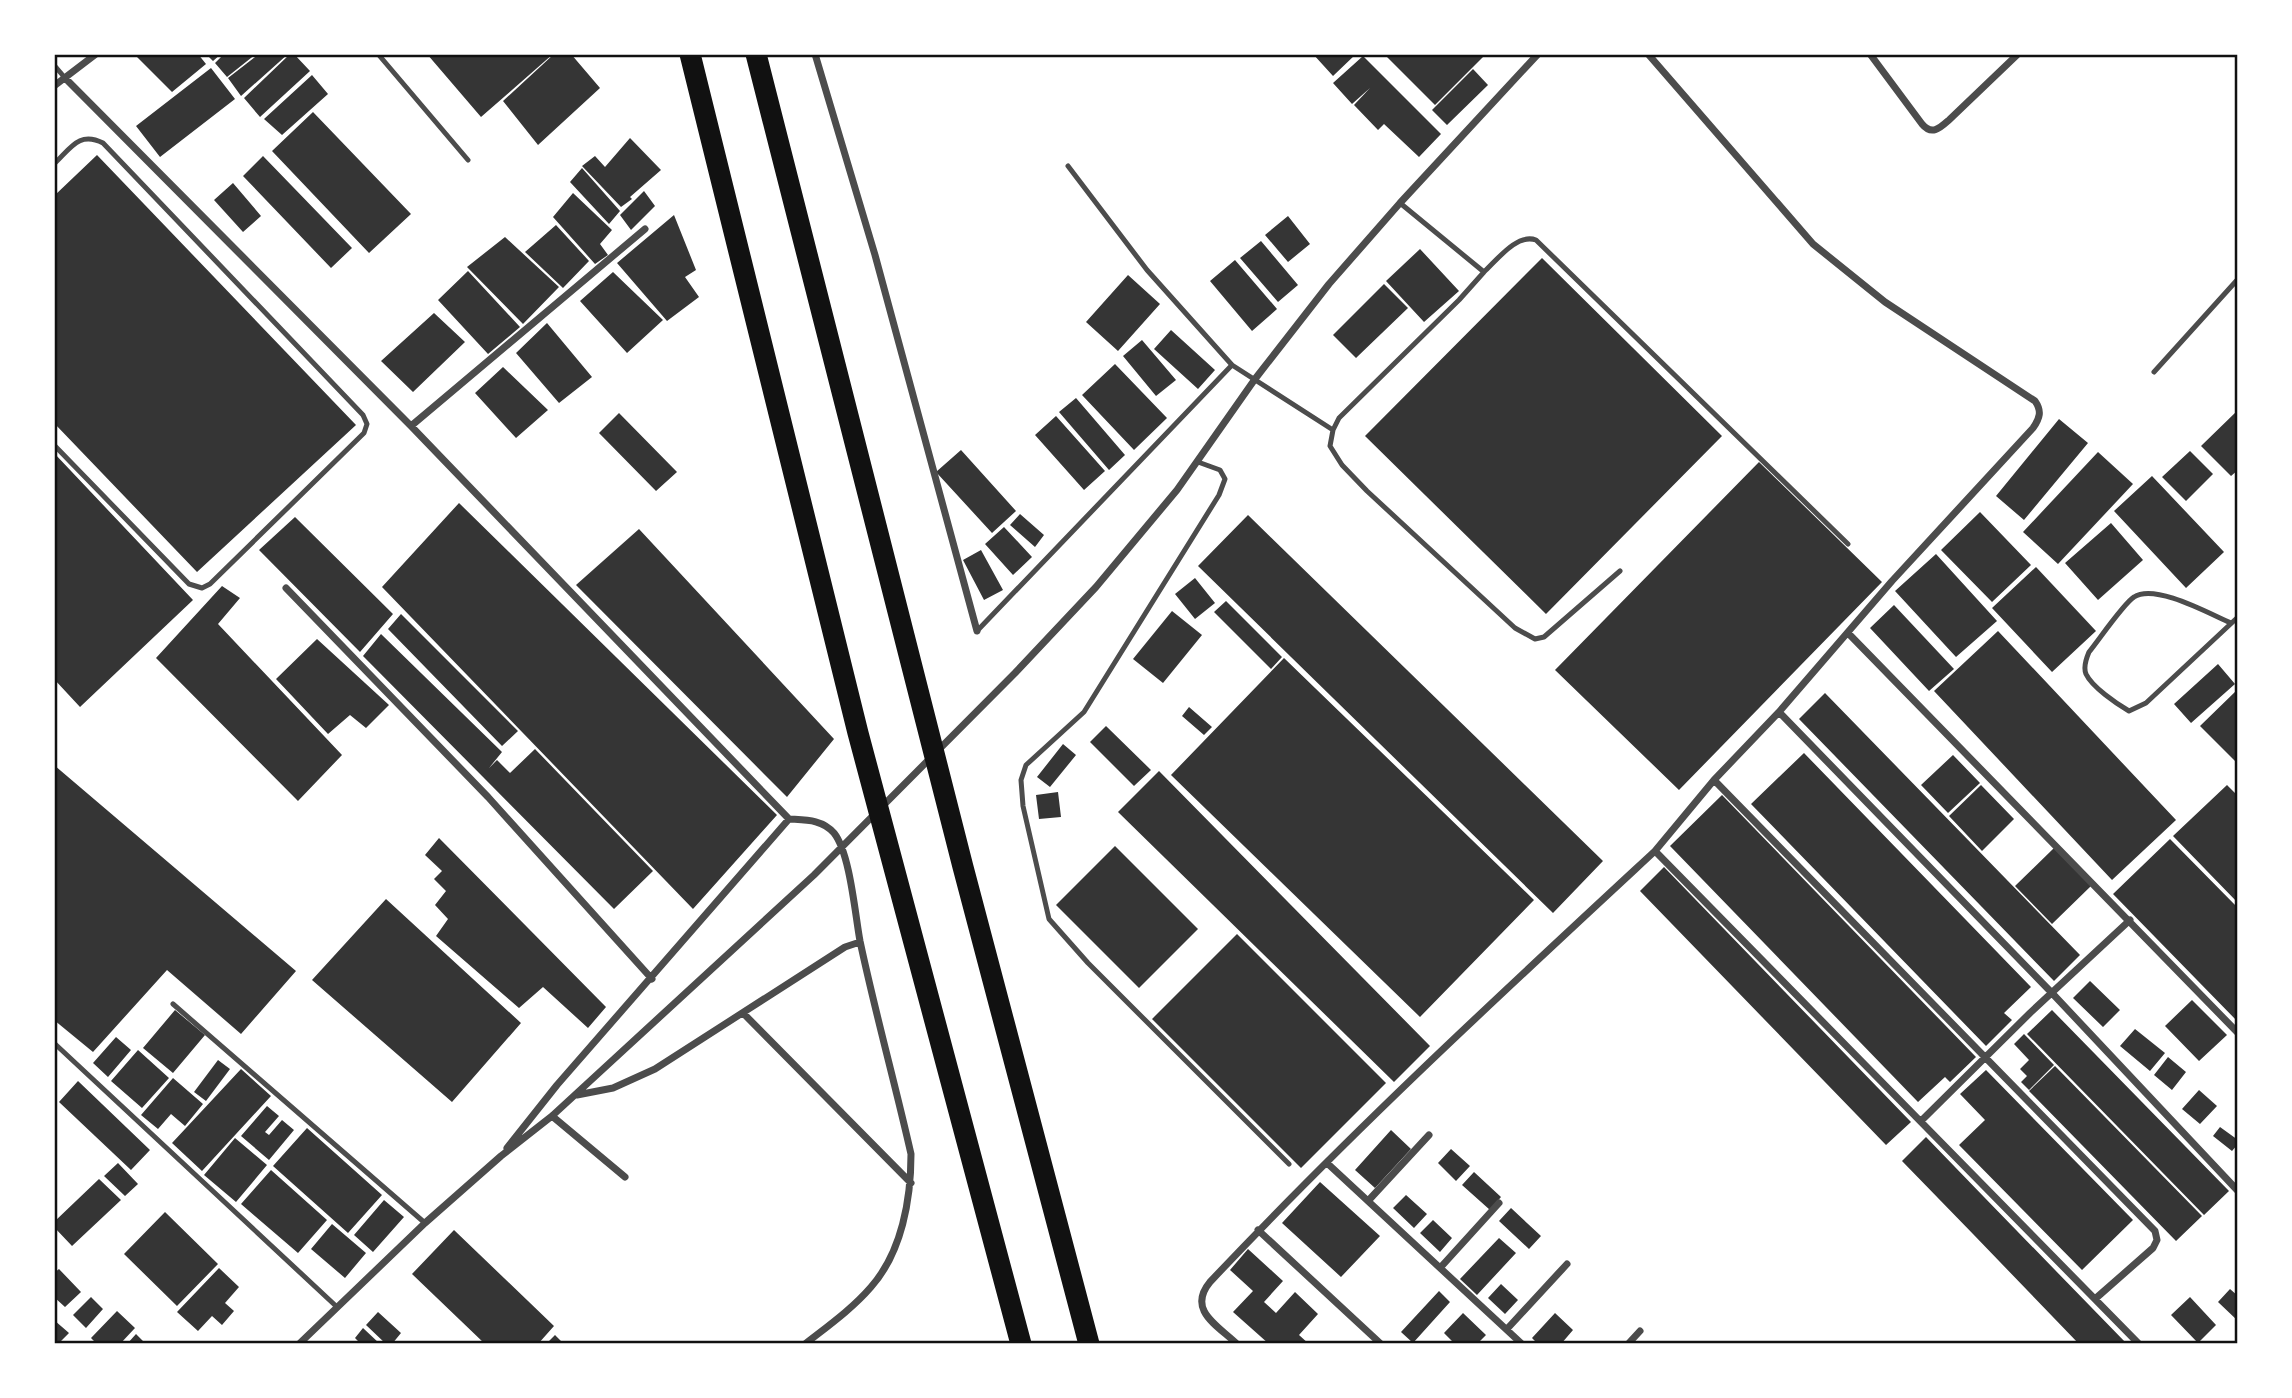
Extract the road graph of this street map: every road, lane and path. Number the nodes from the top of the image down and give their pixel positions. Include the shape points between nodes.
1 (96, 54) edge
2 (378, 54) edge
3 (690, 54) edge
4 (756, 54) edge
5 (816, 54) edge
6 (1538, 54) edge
7 (1648, 54) edge
8 (1870, 54) edge
9 (2018, 54) edge
10 (54, 65) edge
11 (65, 78) junction
12 (54, 86) edge
13 (468, 160) dead end
14 (54, 164) edge
15 (1068, 166) dead end
16 (1400, 203) junction
17 (645, 229) dead end
18 (1484, 272) junction
19 (2238, 279) edge
20 (1232, 365) junction
21 (2154, 372) dead end
22 (1255, 379) junction
23 (411, 426) junction
24 (1332, 430) junction
25 (54, 444) edge
26 (1198, 462) junction
27 (1849, 544) dead end
28 (1620, 572) dead end
29 (286, 588) dead end
30 (2238, 617) edge
31 (2231, 623) junction
32 (977, 631) joint
33 (1848, 634) junction
34 (1779, 712) junction
35 (1714, 780) junction
36 (789, 819) junction
37 (1656, 850) junction
38 (2130, 920) junction
39 (860, 942) junction
40 (652, 979) junction
41 (2052, 992) junction
42 (173, 1004) dead end
43 (743, 1013) junction
44 (2238, 1033) edge
45 (54, 1044) edge
46 (1987, 1057) junction
47 (574, 1096) junction
48 (552, 1116) junction
49 (1920, 1121) junction
50 (1429, 1135) dead end
51 (501, 1156) junction
52 (1327, 1163) junction
53 (1289, 1164) dead end
54 (625, 1177) dead end
55 (911, 1183) junction
56 (2238, 1191) edge
57 (1368, 1201) junction
58 (1499, 1203) dead end
59 (425, 1223) junction
60 (1258, 1230) junction
61 (1567, 1264) dead end
62 (1440, 1268) junction
63 (2095, 1299) junction
64 (337, 1307) junction
65 (1507, 1329) junction
66 (1640, 1331) dead end
67 (299, 1344) edge
68 (804, 1344) edge
69 (1021, 1344) edge
70 (1089, 1344) edge
71 (1237, 1344) edge
72 (1381, 1344) edge
73 (1522, 1344) edge
74 (1628, 1344) edge
75 (2139, 1344) edge

1 - 11 street
2 - 13 lane
3 - 69 highway via 858,733
4 - 70 highway
5 - 32 street
6 - 16 street
7 - 33 street via 1813,244 1885,302 2039,407 2033,428
8 - 9 street via 1926,130 1932,131
10 - 11 lane
11 - 12 street
11 - 23 street
14 - 25 lane via 81,139 91,137 103,143 367,424 364,433 202,588 190,584
15 - 20 lane via 1147,270
16 - 18 lane
16 - 22 street
17 - 23 street
18 - 24 lane
18 - 27 lane via 1521,239 1536,240
19 - 21 lane
20 - 22 lane
20 - 32 lane
22 - 24 lane
22 - 26 street
23 - 36 street
24 - 28 lane via 1330,446 1350,474 1515,628 1535,639 1544,637
26 - 47 street via 1096,587 1015,673 814,875
26 - 53 lane via 1220,470 1224,479 1219,495 1084,712 1026,765 1021,780 1023,806 1049,919
29 - 40 street via 488,797
30 - 31 lane
31 - 31 lane via 2146,704 2129,712 2086,675 2089,652 2134,597 2152,593 2175,599
33 - 34 street
33 - 38 street
34 - 35 street
34 - 41 street
35 - 37 street
35 - 46 street
36 - 39 street via 811,820 834,833 846,862
36 - 40 street
37 - 49 street
37 - 52 street
38 - 41 street
38 - 44 street
39 - 43 street via 845,947
39 - 55 street via 911,1154
40 - 51 street via 556,1085
41 - 46 street
41 - 56 street
42 - 59 lane
43 - 47 street via 655,1069 613,1088
43 - 55 street
45 - 64 lane
46 - 49 street
46 - 63 street via 2155,1231 2153,1248
47 - 48 street
48 - 51 street
48 - 54 street
49 - 63 street
50 - 57 street
51 - 59 street
52 - 57 street
52 - 60 street
55 - 68 street via 894,1246 872,1286
57 - 62 street
58 - 62 street
59 - 64 street
60 - 71 street via 1203,1290 1200,1300 1204,1314
60 - 72 street
61 - 65 street
62 - 65 street
63 - 75 street
64 - 67 street
65 - 73 street
66 - 74 street

